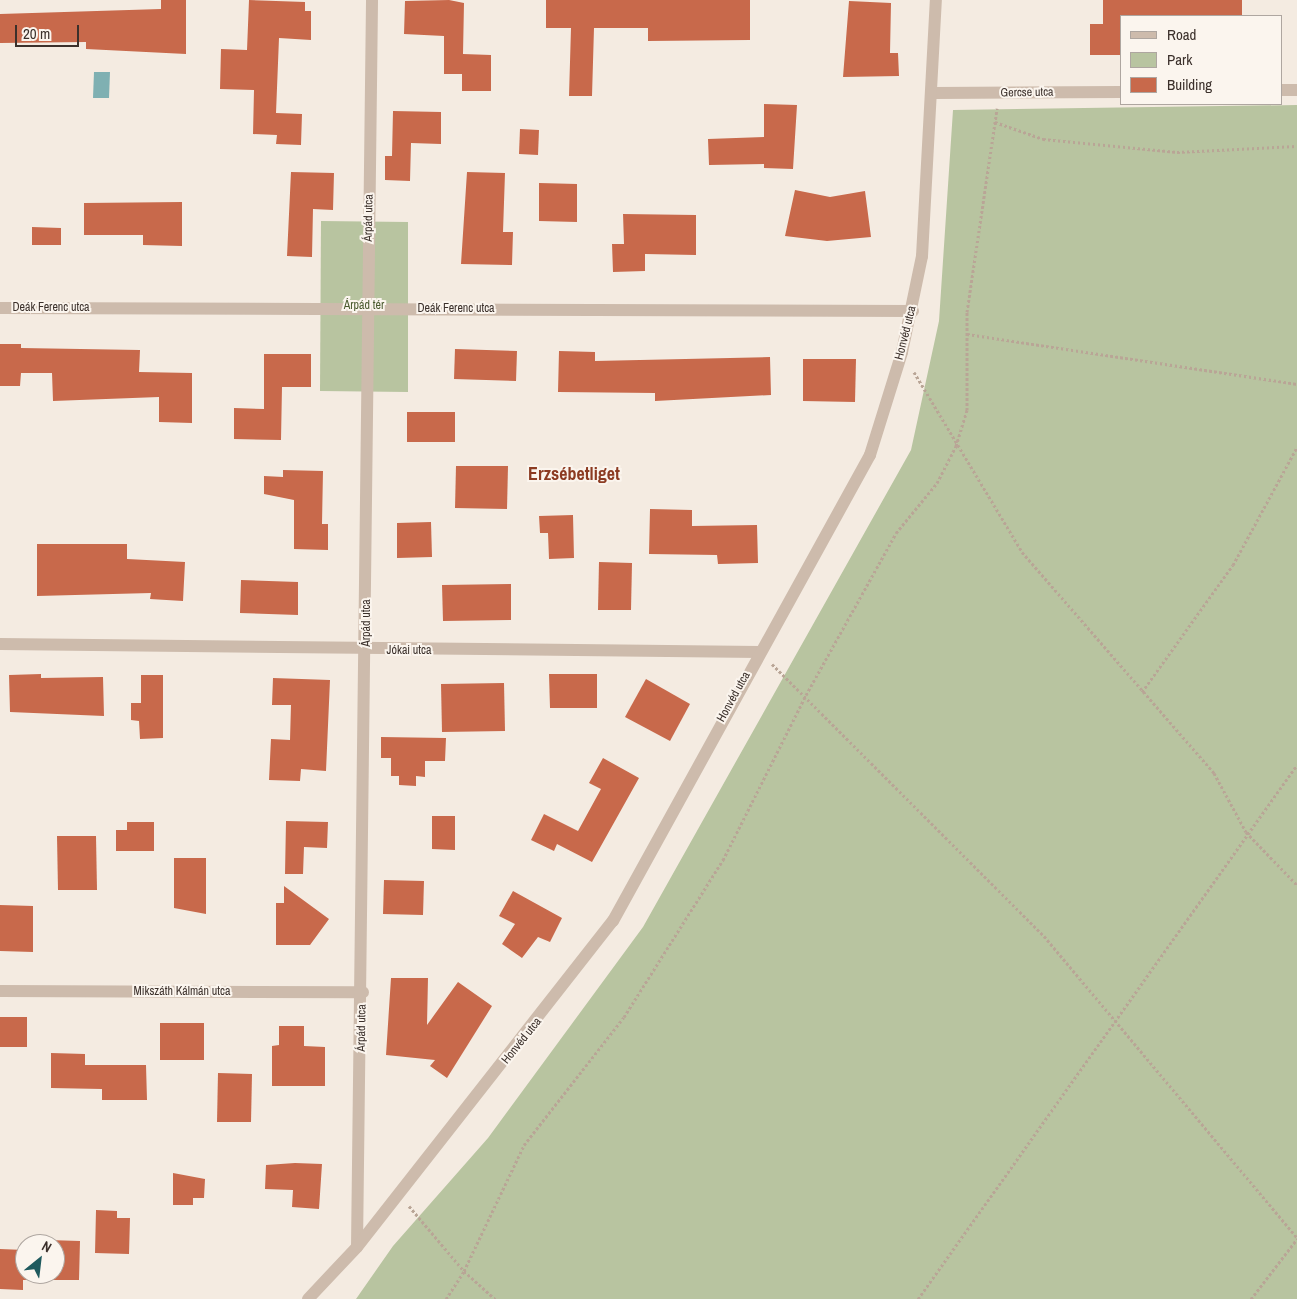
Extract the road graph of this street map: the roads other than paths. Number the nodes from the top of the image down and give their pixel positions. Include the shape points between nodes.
1 (372, 0) edge
2 (936, 0) edge
3 (1282, 90) edge
4 (1297, 90) edge
5 (934, 92) junction
6 (1120, 92) edge
7 (0, 308) edge
8 (368, 309) junction
9 (913, 311) junction
10 (0, 644) edge
11 (366, 651) junction
12 (758, 652) junction
13 (0, 992) edge
14 (363, 992) junction
15 (357, 1247) junction
16 (308, 1299) edge

1 - 8 street, Árpád utca
2 - 5 street, Honvéd utca
3 - 4 street
5 - 6 street, Gercse utca
5 - 9 street, Honvéd utca via 922,256
7 - 8 street, Deák Ferenc utca
8 - 9 street, Deák Ferenc utca
8 - 11 street, Árpád utca
9 - 12 street, Honvéd utca via 870,455
10 - 11 street, Jókai utca
11 - 12 street, Jókai utca
11 - 14 street, Árpád utca
12 - 15 street, Honvéd utca via 612,921
13 - 14 street, Mikszáth Kálmán utca
14 - 15 street, Árpád utca
15 - 16 street, Honvéd utca

